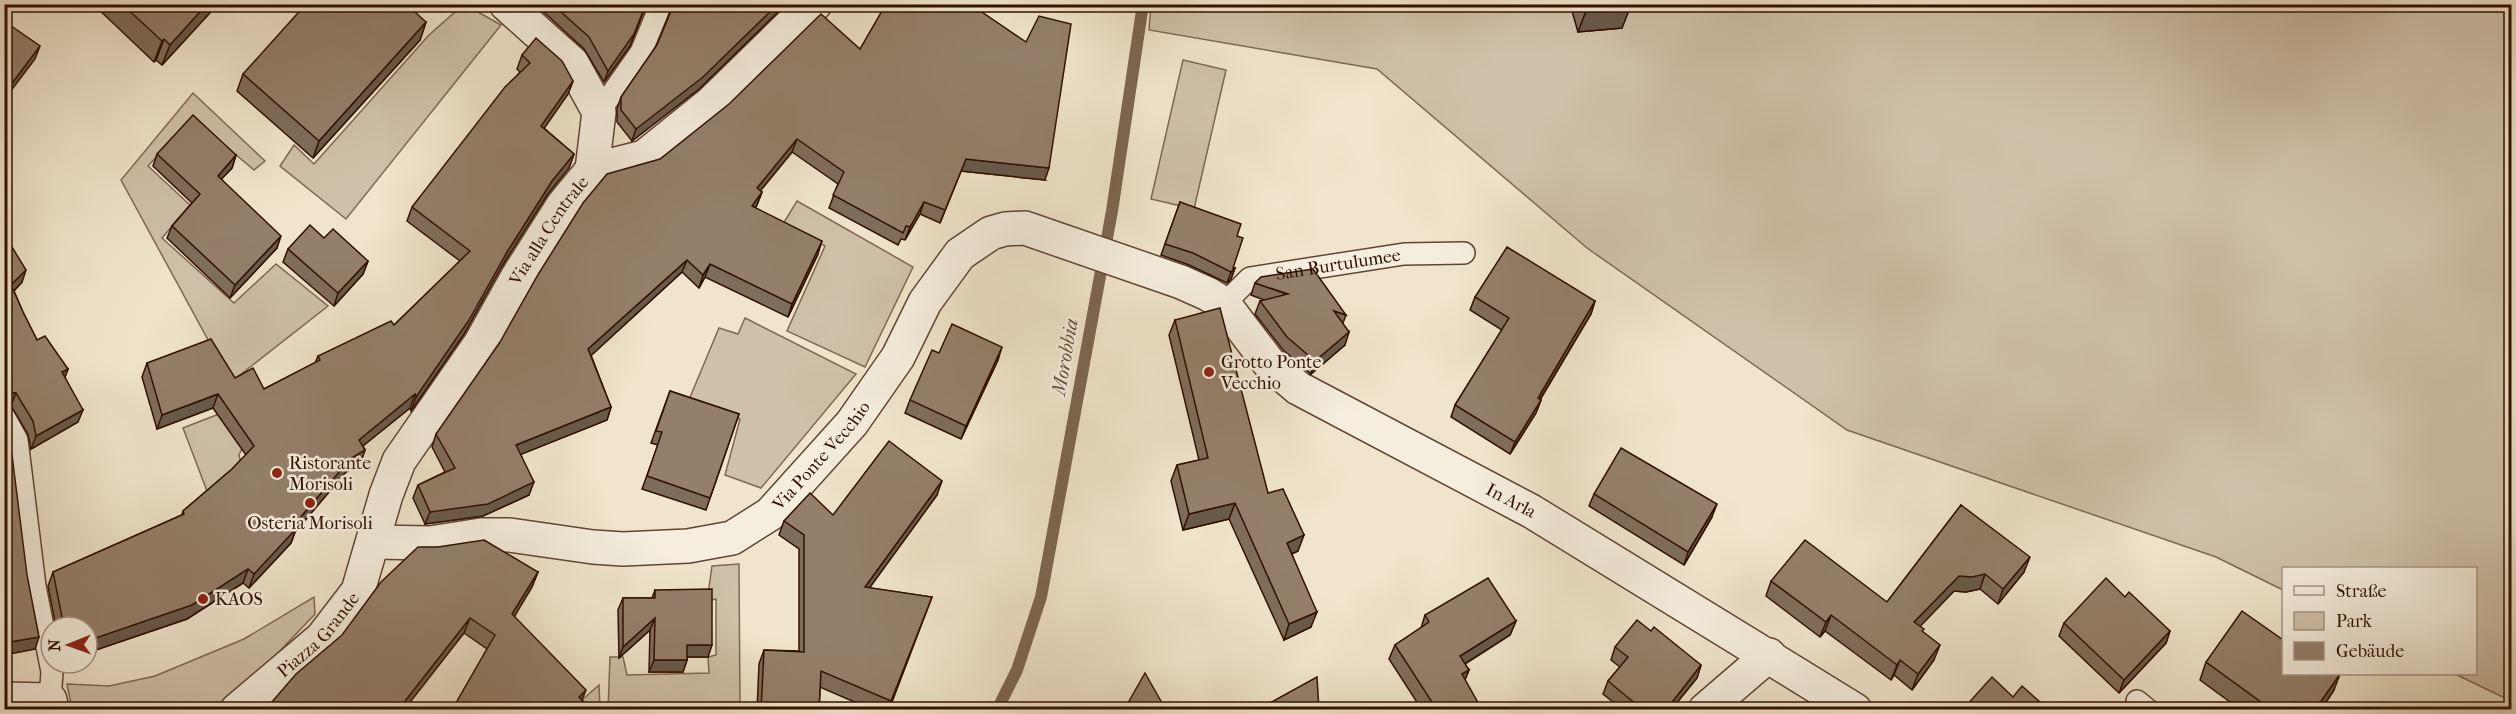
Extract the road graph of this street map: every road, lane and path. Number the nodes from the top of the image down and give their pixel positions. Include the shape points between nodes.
1 (506, 4) edge
2 (661, 4) edge
3 (815, 4) edge
4 (599, 112) junction
5 (592, 170) junction
6 (1464, 253) dead end
7 (1181, 282) joint
8 (1224, 303) junction
9 (4, 416) edge
10 (374, 542) junction
11 (1768, 655) junction
12 (4, 699) edge
13 (51, 705) edge
14 (237, 710) edge
15 (1705, 710) edge
16 (1855, 710) edge

1 - 4 street via 572,63
2 - 4 lane via 641,52
3 - 5 street, Via alla Centrale via 711,103 644,157
4 - 5 street
5 - 10 street, Via alla Centrale via 563,205 480,344 399,461
6 - 8 lane, San Burtulumee via 1404,254 1250,278
7 - 8 street, In Arla
7 - 10 street, Via Ponte Vecchio via 1034,231 1015,228 991,233 960,254 925,302 898,357 852,423 770,514 732,538 688,546 623,549 510,535 430,543
8 - 11 street, In Arla via 1269,363 1298,388 1531,511
9 - 13 lane via 17,440 35,586 52,672
10 - 14 street, Piazza Grande via 358,591 322,638
11 - 15 street
11 - 16 street, In Arla
12 - 13 street

